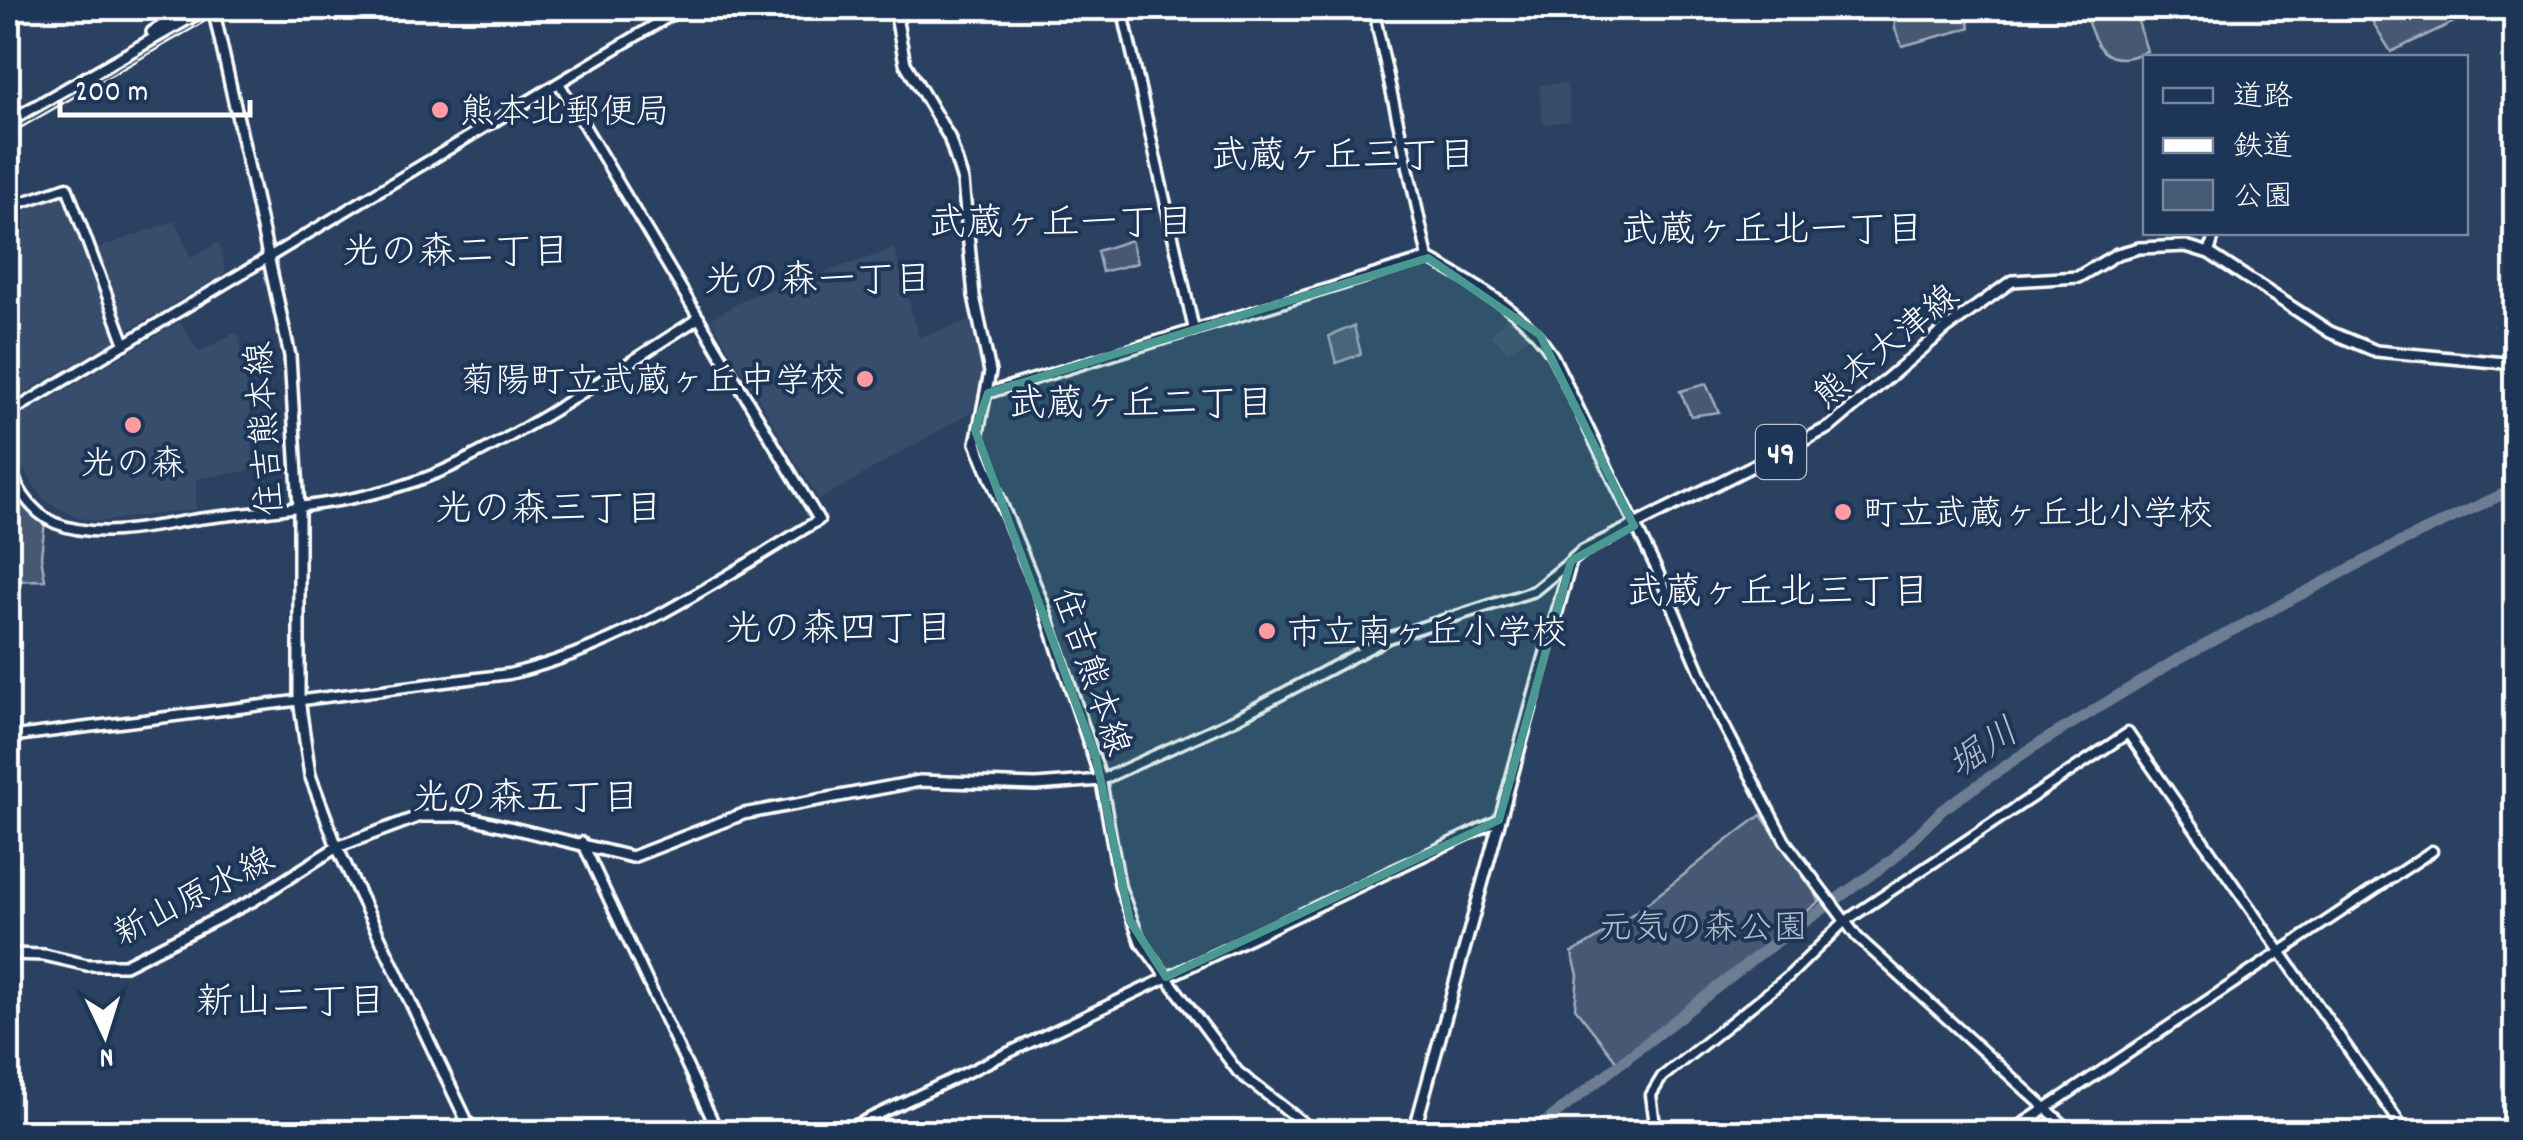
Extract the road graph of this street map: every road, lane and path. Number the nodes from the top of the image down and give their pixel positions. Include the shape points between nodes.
1 (191, 8) edge
2 (210, 8) edge
3 (683, 8) edge
4 (905, 8) edge
5 (1122, 8) edge
6 (1373, 8) edge
7 (117, 57) junction
8 (559, 83) junction
9 (8, 122) edge
10 (8, 207) edge
11 (2214, 235) edge
12 (2210, 252) junction
13 (1428, 258) junction
14 (269, 259) junction
15 (699, 318) junction
16 (1194, 330) junction
17 (125, 344) junction
18 (2516, 364) edge
19 (988, 394) junction
20 (8, 414) edge
21 (8, 458) edge
22 (299, 508) junction
23 (1634, 526) junction
24 (1571, 561) junction
25 (299, 699) junction
26 (8, 737) edge
27 (1101, 780) junction
28 (1499, 820) junction
29 (582, 842) junction
30 (338, 847) junction
31 (2432, 851) dead end
32 (1844, 922) junction
33 (2281, 951) junction
34 (8, 954) edge
35 (1166, 978) junction
36 (2047, 1109) junction
37 (472, 1132) edge
38 (718, 1132) edge
39 (841, 1132) edge
40 (1315, 1132) edge
41 (1414, 1132) edge
42 (1656, 1132) edge
43 (2010, 1132) edge
44 (2072, 1132) edge
45 (2406, 1132) edge

1 - 7 main road
2 - 7 main road
2 - 14 main road, 住吉熊本線, bridge
3 - 8 street
4 - 19 main road, 住吉熊本線 via 897,22 905,62 959,161
5 - 16 street
6 - 13 street
7 - 9 main road
8 - 14 street
8 - 15 street
10 - 17 street via 67,187
11 - 12 street
12 - 18 main road, 熊本大津線 / 49 via 2352,343 2405,356
12 - 23 main road, 熊本大津線 / 49 via 2139,248 2078,277 2012,281 1830,427
13 - 16 street
13 - 23 street via 1511,308 1540,335 1571,386
14 - 17 street
14 - 22 main road, 住吉熊本線 via 290,356
15 - 22 street via 448,468 402,486
15 - 25 street via 818,520 635,630 568,658 508,674
16 - 19 street
17 - 20 street
19 - 27 main road, 住吉熊本線 via 976,443 1042,601
21 - 22 street via 30,503 52,522 76,529 130,529
22 - 25 main road, 住吉熊本線
23 - 24 main road, 熊本大津線 / 49
23 - 32 street via 1766,810
24 - 27 street via 1534,590 1388,638
24 - 28 main road
25 - 26 street
25 - 30 main road, 住吉熊本線 via 310,775
27 - 29 main road, 住吉熊本線 via 920,781 743,814 642,856
27 - 35 street via 1124,906
28 - 35 street
28 - 41 main road
29 - 30 main road, 住吉熊本線 via 435,814
29 - 38 street
30 - 34 main road, 新山原水線 via 254,900 125,965
30 - 37 main road, 住吉熊本線
31 - 33 street
32 - 33 street via 2128,733
32 - 36 street
32 - 42 street via 1789,976 1662,1077 1651,1095
33 - 36 street
33 - 45 street
35 - 39 street
35 - 40 street via 1250,1085
36 - 43 street
36 - 44 street

